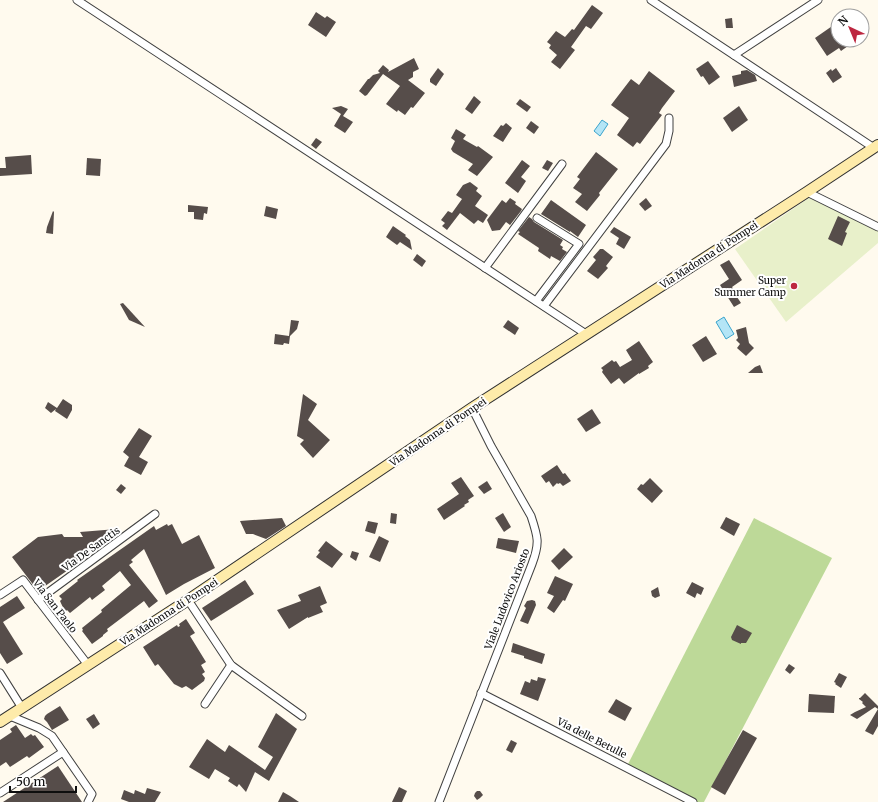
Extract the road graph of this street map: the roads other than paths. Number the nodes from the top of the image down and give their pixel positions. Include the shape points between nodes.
1 (77, 0) edge
2 (651, 0) edge
3 (818, 0) edge
4 (734, 55) junction
5 (669, 118) dead end
6 (876, 146) edge
7 (562, 164) dead end
8 (807, 192) junction
9 (537, 218) dead end
10 (878, 227) edge
11 (485, 268) junction
12 (536, 301) junction
13 (544, 306) junction
14 (586, 334) junction
15 (472, 408) junction
16 (155, 514) dead end
17 (0, 595) edge
18 (38, 600) junction
19 (188, 600) junction
20 (88, 665) junction
21 (231, 665) junction
22 (0, 673) edge
23 (481, 693) junction
24 (206, 704) dead end
25 (22, 708) junction
26 (10, 716) junction
27 (302, 716) dead end
28 (0, 722) edge
29 (63, 752) junction
30 (0, 793) edge
31 (88, 802) edge
32 (439, 802) edge
33 (693, 802) edge

1 - 11 street
2 - 4 street
3 - 4 street
4 - 6 street
5 - 13 street via 666,144
6 - 8 street, Via Madonna di Pompei
7 - 11 street
8 - 10 street
8 - 14 street, Via Madonna di Pompei
9 - 12 street via 579,244
11 - 12 street
12 - 13 street
13 - 14 street
14 - 15 street, Via Madonna di Pompei
15 - 19 street, Via Madonna di Pompei
15 - 23 street, Viale Ludovico Ariosto via 532,516 538,542 532,564
16 - 18 street, Via De Sanctis
17 - 18 street, Via San Paolo via 23,580
18 - 20 street, Via San Paolo
19 - 20 street, Via Madonna di Pompei
19 - 21 street
20 - 25 street, Via Madonna di Pompei
21 - 24 street
21 - 27 street
22 - 25 street
23 - 32 street, Viale Ludovico Ariosto
23 - 33 street, Via delle Betulle
25 - 26 street, Via Madonna di Pompei
26 - 28 street, Via Madonna di Pompei
26 - 29 street via 52,736
29 - 30 street
29 - 31 street via 92,794

